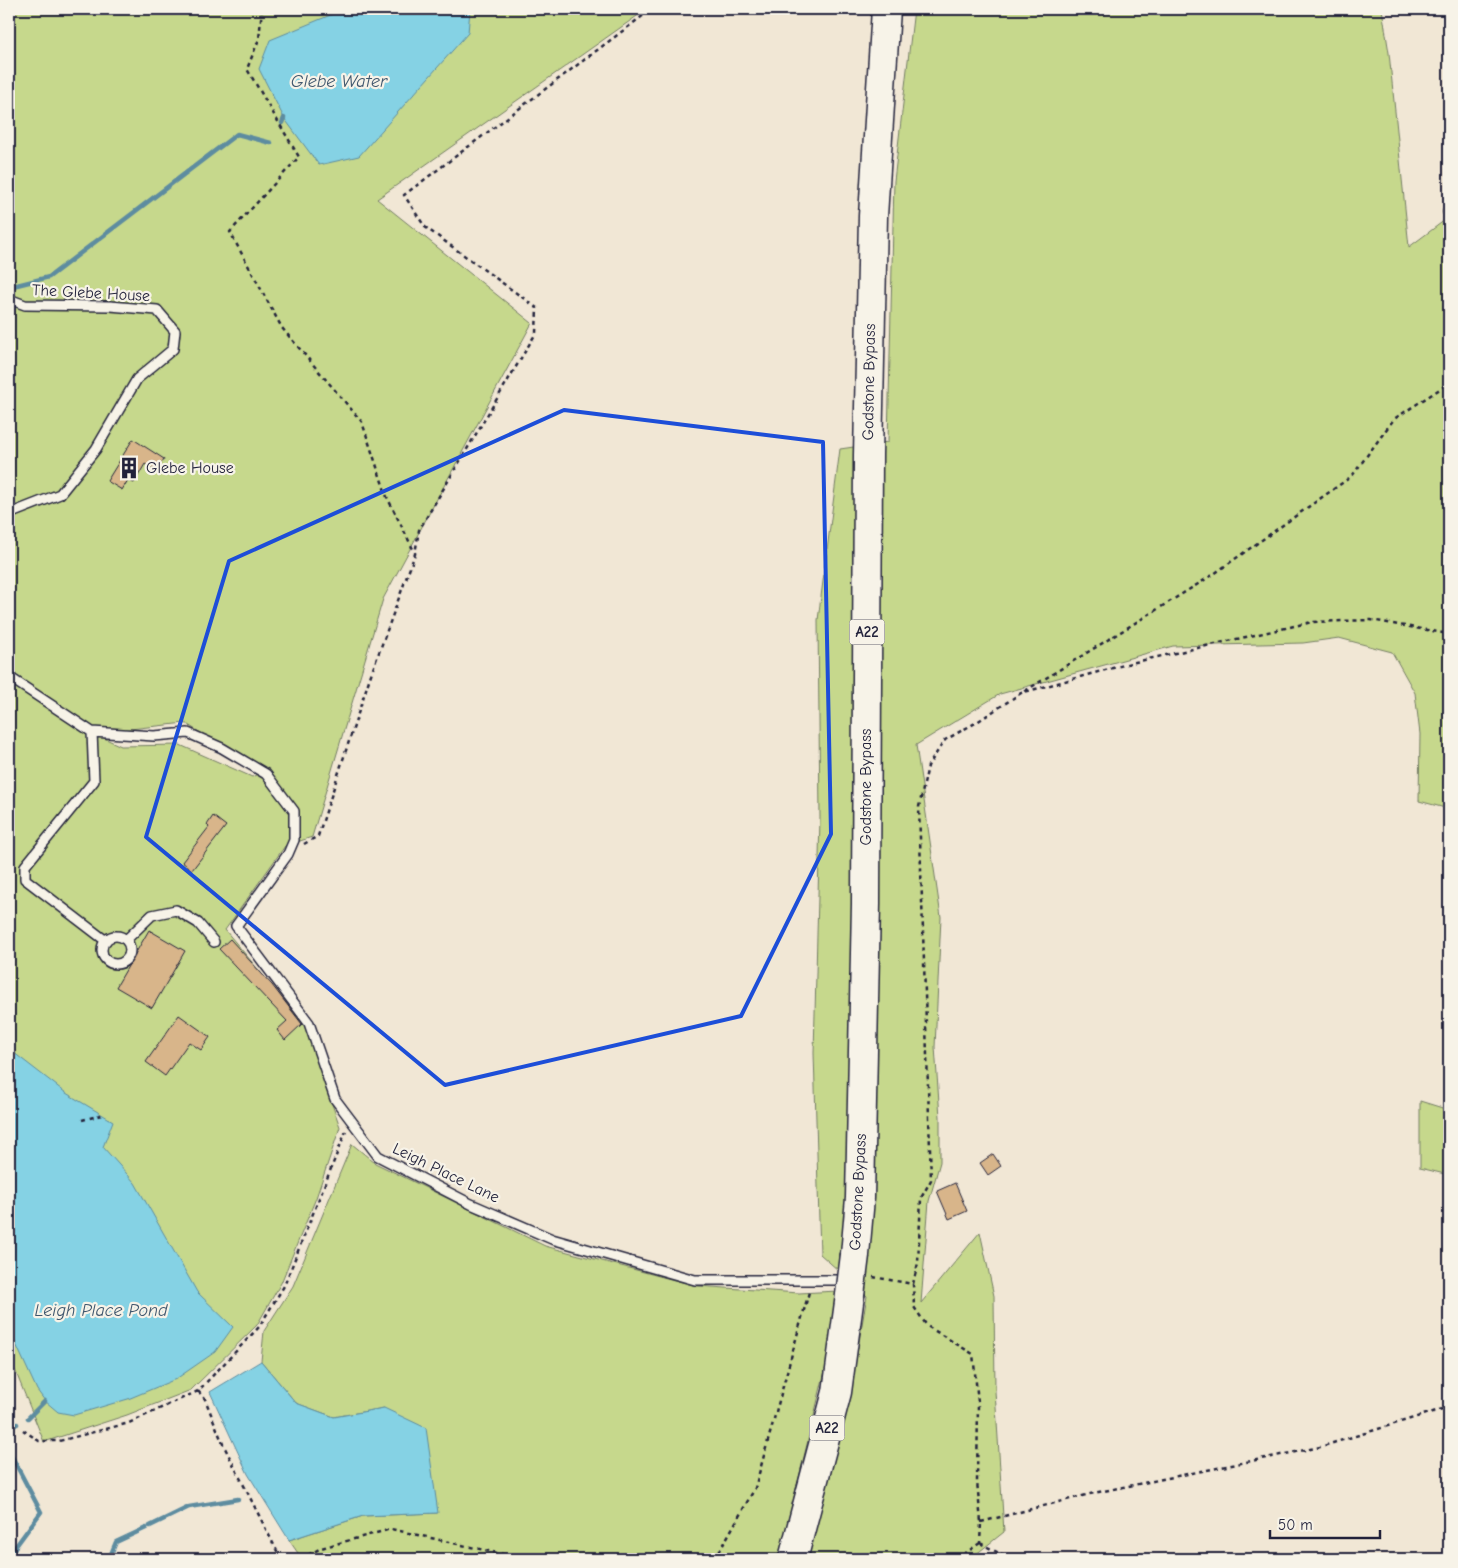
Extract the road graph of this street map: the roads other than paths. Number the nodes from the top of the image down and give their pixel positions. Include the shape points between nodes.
1 (886, 9) edge
2 (9, 299) edge
3 (9, 514) edge
4 (9, 677) edge
5 (92, 732) junction
6 (126, 940) junction
7 (106, 941) junction
8 (214, 942) dead end
9 (844, 1287) junction
10 (793, 1559) edge

1 - 9 highway, Godstone Bypass / A22, bridge via 873,226 860,1198 855,1255
2 - 3 lane, The Glebe House via 25,305 157,310 175,331 173,349 137,379 96,450 60,494
4 - 5 lane, Leigh Place Lane
5 - 7 lane via 94,781 25,866 25,879
5 - 9 lane, Leigh Place Lane via 154,736 188,733 222,748 266,774 294,811 294,840 288,854 236,926 309,1023 335,1099 378,1156 471,1204 552,1239 695,1280 812,1278
6 - 7 lane via 114,936
6 - 7 lane via 131,948 129,958 121,964 115,964 104,956 102,949
6 - 8 lane via 152,915 176,910 198,923
9 - 10 highway, Godstone Bypass / A22 via 837,1392

